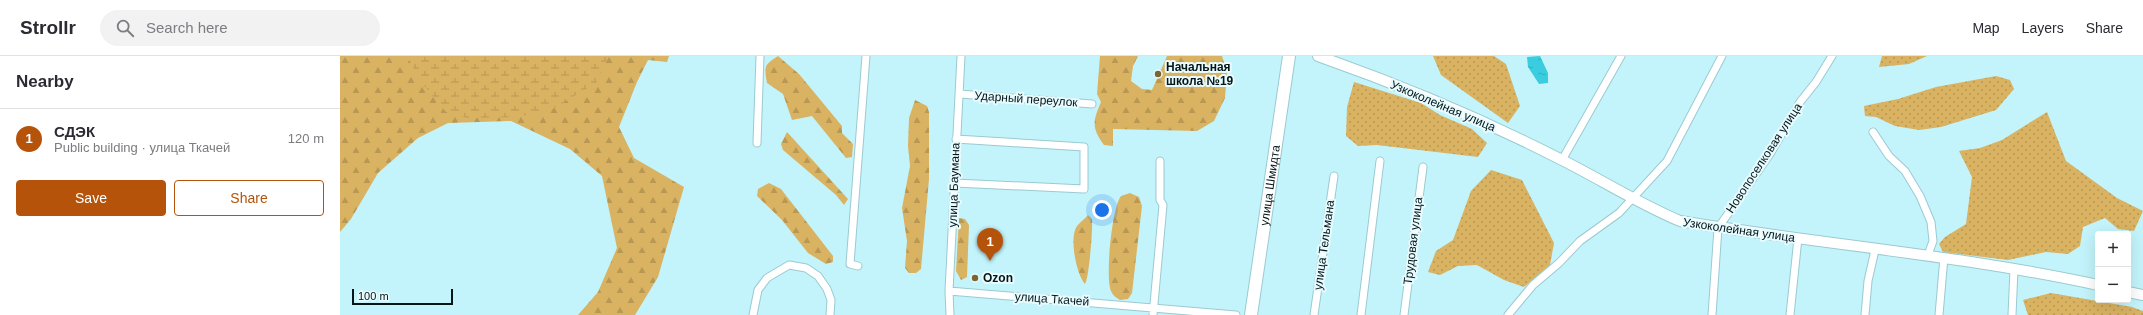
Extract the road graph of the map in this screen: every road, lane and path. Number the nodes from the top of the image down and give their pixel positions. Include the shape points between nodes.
1 (760, 56) edge
2 (866, 56) edge
3 (961, 56) edge
4 (1289, 56) edge
5 (1318, 56) edge
6 (1621, 56) edge
7 (1722, 56) edge
8 (1832, 56) edge
9 (960, 94) junction
10 (1092, 104) dead end
11 (1873, 132) dead end
12 (956, 139) junction
13 (757, 143) dead end
14 (1562, 160) junction
15 (1160, 161) dead end
16 (1380, 161) dead end
17 (1423, 167) dead end
18 (1334, 176) dead end
19 (955, 183) junction
20 (1632, 197) junction
21 (1718, 228) junction
22 (1798, 238) junction
23 (1875, 250) junction
24 (1928, 255) junction
25 (1944, 257) junction
26 (858, 266) dead end
27 (2014, 269) junction
28 (2095, 284) edge
29 (949, 291) junction
30 (2131, 293) edge
31 (2143, 295) edge
32 (1152, 307) junction
33 (1192, 313) edge
34 (753, 315) edge
35 (830, 315) edge
36 (950, 315) edge
37 (1147, 315) edge
38 (1153, 315) edge
39 (1236, 315) edge
40 (1251, 315) edge
41 (1314, 315) edge
42 (1361, 315) edge
43 (1404, 315) edge
44 (1508, 315) edge
45 (1712, 315) edge
46 (1790, 315) edge
47 (1865, 315) edge
48 (1939, 315) edge
49 (2012, 315) edge

1 - 13 street
2 - 26 street via 850,264
3 - 9 street, улица Баумана
4 - 40 main road, улица Шмидта
5 - 14 street, Узкоколейная улица via 1395,85
6 - 14 street
7 - 20 street via 1667,161 1646,186
8 - 21 street, Новопоселковая улица via 1800,102 1770,154
9 - 10 street, Ударный переулок
9 - 12 street, улица Баумана
11 - 24 street via 1889,156 1905,171 1920,196 1931,222 1933,241
12 - 19 street, улица Баумана
12 - 19 street via 1084,147 1084,189
14 - 20 street, Узкоколейная улица
15 - 32 street via 1160,200 1163,205
16 - 42 street
17 - 43 street, Трудовая улица
18 - 41 street, улица Тельмана
19 - 29 street, улица Баумана
20 - 21 street, Узкоколейная улица via 1651,210 1680,222
20 - 44 street via 1619,213 1580,241 1533,285
21 - 22 street, Узкоколейная улица
21 - 45 street
22 - 23 street, Узкоколейная улица
22 - 46 street
23 - 24 street, Узкоколейная улица
23 - 47 street via 1868,281
24 - 25 street, Узкоколейная улица
25 - 27 street, Узкоколейная улица
25 - 48 street
27 - 28 street, Узкоколейная улица
27 - 49 street
29 - 32 street, улица Ткачей
29 - 36 street, улица Баумана
30 - 31 street
32 - 33 street, улица Ткачей
32 - 37 street
32 - 38 street
33 - 39 street, улица Ткачей
34 - 35 street via 758,290 767,278 789,266 806,268 818,276 831,300

